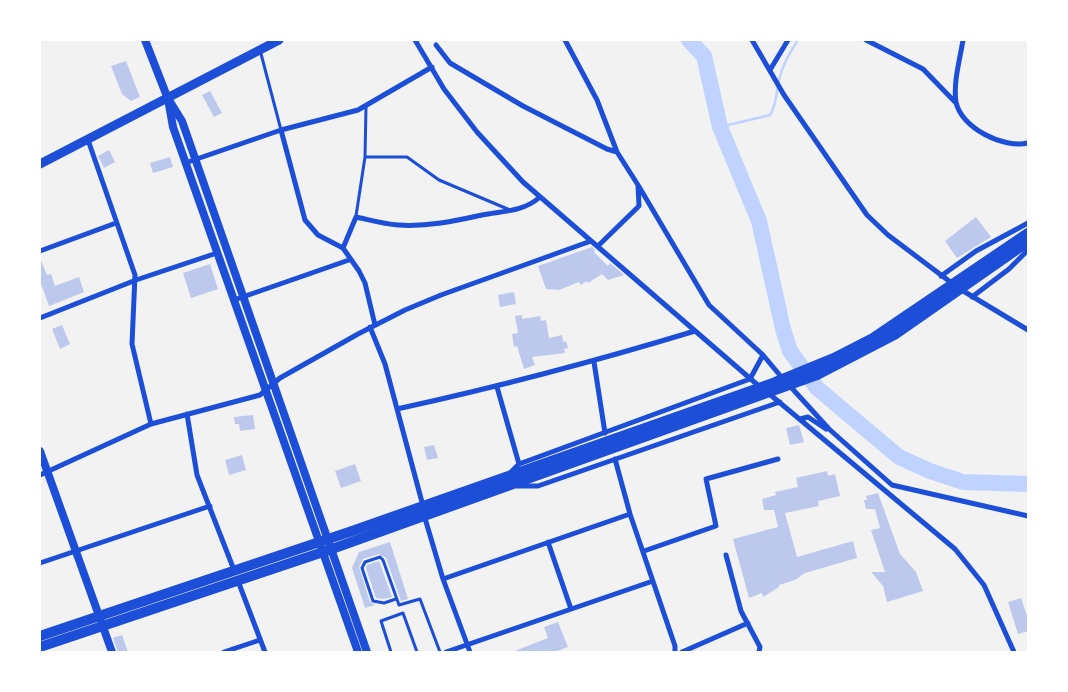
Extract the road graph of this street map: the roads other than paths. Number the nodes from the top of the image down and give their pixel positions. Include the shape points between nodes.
1 (146, 40) edge
2 (279, 40) edge
3 (415, 40) edge
4 (565, 40) edge
5 (752, 40) edge
6 (788, 40) edge
7 (866, 40) edge
8 (963, 40) edge
9 (436, 45) dead end
10 (260, 50) junction
11 (432, 67) junction
12 (771, 72) junction
13 (168, 99) junction
14 (956, 104) junction
15 (366, 107) junction
16 (281, 130) junction
17 (88, 140) junction
18 (1028, 143) edge
19 (617, 152) junction
20 (364, 158) junction
21 (196, 159) junction
22 (185, 163) junction
23 (40, 164) edge
24 (638, 185) junction
25 (540, 197) junction
26 (513, 212) junction
27 (356, 217) junction
28 (116, 223) junction
29 (1028, 223) edge
30 (1028, 233) edge
31 (591, 241) junction
32 (1023, 245) edge
33 (598, 246) junction
34 (343, 248) junction
35 (40, 251) edge
36 (217, 253) junction
37 (349, 260) junction
38 (941, 276) junction
39 (136, 280) junction
40 (244, 296) junction
41 (972, 297) junction
42 (234, 300) junction
43 (40, 318) edge
44 (372, 326) junction
45 (1028, 330) edge
46 (695, 331) junction
47 (763, 355) junction
48 (594, 362) junction
49 (750, 378) junction
50 (274, 383) junction
51 (497, 387) junction
52 (267, 390) junction
53 (780, 402) junction
54 (397, 409) junction
55 (188, 414) junction
56 (800, 419) junction
57 (151, 424) junction
58 (829, 429) junction
59 (606, 433) junction
60 (40, 451) edge
61 (615, 459) junction
62 (778, 460) dead end
63 (519, 464) junction
64 (44, 474) edge
65 (508, 482) junction
66 (210, 506) junction
67 (423, 511) junction
68 (630, 514) junction
69 (1028, 516) edge
70 (324, 540) junction
71 (548, 542) junction
72 (327, 551) junction
73 (644, 551) junction
74 (76, 552) junction
75 (726, 555) dead end
76 (40, 563) edge
77 (234, 570) junction
78 (443, 580) junction
79 (653, 580) junction
80 (238, 581) junction
81 (396, 599) junction
82 (571, 609) junction
83 (99, 616) junction
84 (748, 623) junction
85 (103, 626) junction
86 (40, 636) edge
87 (260, 640) junction
88 (467, 645) junction
89 (40, 647) edge
90 (112, 652) edge
91 (224, 652) edge
92 (265, 652) edge
93 (358, 652) edge
94 (367, 652) edge
95 (391, 652) edge
96 (417, 652) edge
97 (440, 652) edge
98 (446, 652) edge
99 (470, 652) edge
100 (675, 652) edge
101 (682, 652) edge
102 (759, 652) edge
103 (1014, 652) edge

1 - 13 street
2 - 10 main road
3 - 11 street
4 - 19 street via 597,100
5 - 12 street
6 - 12 street
7 - 14 street via 923,69
8 - 14 street
9 - 19 street via 450,63 523,106 607,150
10 - 13 main road
10 - 16 lane
11 - 15 street
11 - 25 street via 444,89 477,132
12 - 38 street via 867,215
13 - 17 main road
13 - 21 street via 181,118
13 - 22 street
14 - 18 street via 981,133 1004,143
15 - 16 street
15 - 20 lane
16 - 21 street
16 - 34 street via 305,220 318,235
17 - 23 main road
17 - 28 street
19 - 24 street
20 - 26 lane via 407,157 439,180
20 - 27 lane
21 - 22 street
21 - 40 street
22 - 36 street
24 - 33 street via 639,206
24 - 47 street via 709,305
25 - 26 street via 533,204
25 - 31 street
26 - 27 street via 453,223 398,225
27 - 34 street
28 - 35 street
28 - 39 street
29 - 38 street via 976,251
30 - 32 highway
31 - 33 street
31 - 44 street via 441,295
32 - 41 street via 1009,269
32 - 65 highway via 890,328 834,358 694,416
33 - 46 street
34 - 37 street
36 - 39 street
36 - 42 street
37 - 40 street
37 - 44 street via 364,283
38 - 41 street
39 - 43 street
39 - 57 street via 132,344
40 - 42 street
40 - 50 street
41 - 45 street
42 - 52 street
44 - 50 street
44 - 54 street
46 - 48 street
46 - 49 street
47 - 49 street
47 - 58 street
48 - 51 street
48 - 59 street
49 - 53 street
49 - 59 street
50 - 52 street
50 - 70 street
51 - 54 street
51 - 63 street
52 - 55 street via 260,395
52 - 70 street
53 - 56 street
53 - 61 street
54 - 67 street
55 - 57 street
55 - 66 street via 196,469
56 - 58 street via 808,417
56 - 103 street via 955,549 984,584
57 - 64 street
58 - 69 street via 896,487
59 - 63 street
60 - 64 street
61 - 65 street via 538,486
61 - 68 street
62 - 73 street via 706,479 716,526
63 - 65 street
64 - 74 street
65 - 67 highway
66 - 74 street
66 - 77 street
67 - 70 highway
67 - 72 highway
67 - 78 street
68 - 71 street
68 - 73 street
70 - 72 street
70 - 77 highway
71 - 78 street
71 - 82 street
72 - 80 highway
72 - 93 street
72 - 94 street
73 - 79 street
74 - 76 street
74 - 83 street
75 - 84 street via 741,611
77 - 83 highway
78 - 88 street
79 - 82 street
79 - 100 street
80 - 85 highway
80 - 87 street
81 - 81 lane via 382,560 365,562 362,568 373,601 384,603
81 - 97 lane via 399,605 420,599
82 - 88 street
83 - 85 street
83 - 86 highway
84 - 101 street
84 - 102 street via 760,647
85 - 89 highway
85 - 90 street
87 - 91 street
87 - 92 street
88 - 98 street
88 - 99 street
95 - 96 lane via 381,621 403,613

